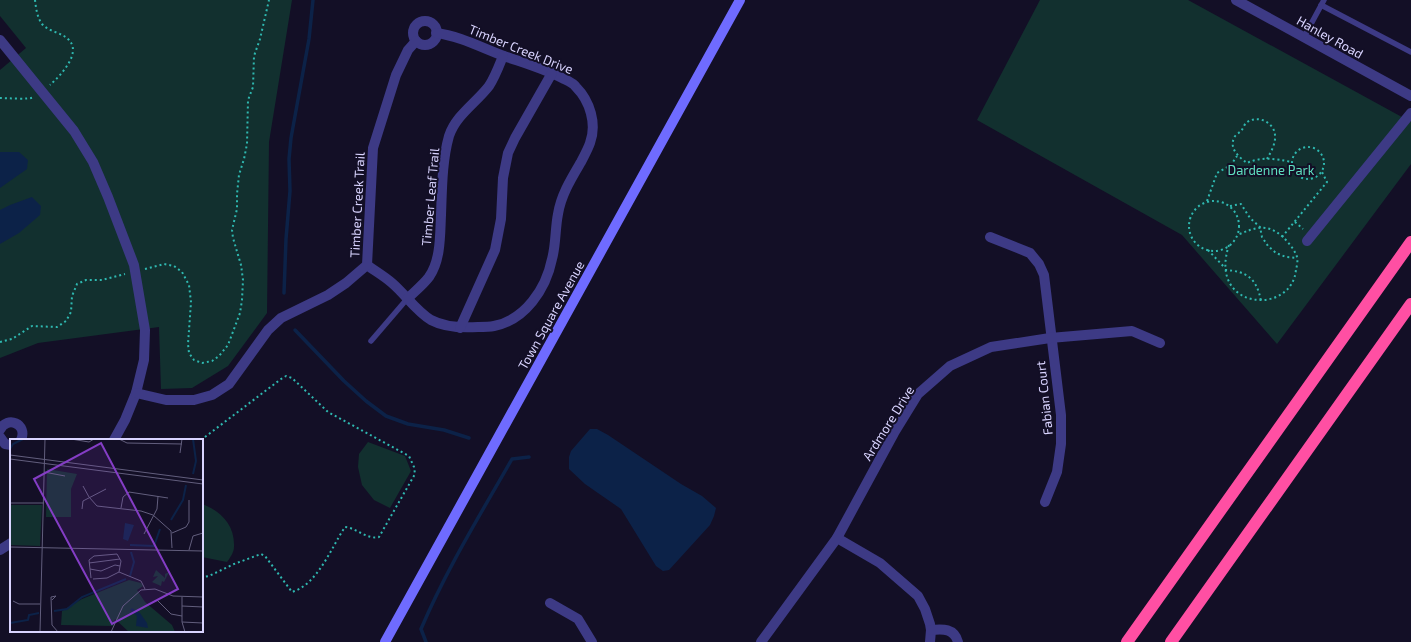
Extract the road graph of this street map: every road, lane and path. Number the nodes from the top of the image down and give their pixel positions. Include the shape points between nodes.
1 (35, 0) edge
2 (269, 0) edge
3 (740, 0) edge
4 (1236, 0) edge
5 (1322, 2) edge
6 (436, 33) junction
7 (1304, 37) junction
8 (0, 40) edge
9 (416, 41) junction
10 (1411, 52) edge
11 (503, 56) junction
12 (552, 73) junction
13 (42, 92) junction
14 (1411, 96) edge
15 (0, 98) edge
16 (1411, 113) edge
17 (1237, 156) junction
18 (1267, 158) junction
19 (1292, 162) junction
20 (1322, 172) junction
21 (1206, 202) junction
22 (1230, 206) junction
23 (1260, 227) junction
24 (1237, 235) junction
25 (990, 237) dead end
26 (1282, 237) junction
27 (1307, 241) dead end
28 (1411, 242) edge
29 (1229, 244) junction
30 (1208, 250) junction
31 (1297, 258) junction
32 (367, 265) junction
33 (1225, 269) junction
34 (135, 271) junction
35 (407, 299) junction
36 (1261, 301) junction
37 (1411, 304) edge
38 (460, 328) junction
39 (1050, 338) junction
40 (371, 341) dead end
41 (0, 342) edge
42 (1160, 343) dead end
43 (136, 393) junction
44 (0, 430) edge
45 (0, 438) edge
46 (20, 439) edge
47 (115, 439) edge
48 (202, 439) edge
49 (10, 445) edge
50 (1045, 502) dead end
51 (837, 538) junction
52 (10, 544) edge
53 (0, 550) edge
54 (203, 577) edge
55 (550, 603) dead end
56 (931, 630) junction
57 (385, 642) edge
58 (592, 642) edge
59 (761, 642) edge
60 (930, 642) edge
61 (958, 642) edge
62 (1127, 642) edge
63 (1171, 642) edge

1 - 13 path via 42,24 70,41 73,50 71,60
2 - 34 path via 254,56 253,87 248,100 247,144 239,175 237,209 232,230 241,264 242,300 228,345 219,356 202,363 194,360 189,353 191,302 189,285 182,272 174,266 164,264
3 - 57 main road, Town Square Avenue
4 - 7 street, Hanley Road
5 - 7 lane
5 - 10 lane
6 - 9 street via 430,44 422,45
6 - 9 street, Timber Creek Trail via 432,24 421,22 413,30
6 - 11 street, Timber Creek Drive via 462,39
7 - 14 street, Hanley Road
8 - 13 street
9 - 32 street, Timber Creek Trail via 408,50 396,75 373,148
11 - 12 street, Timber Creek Drive
11 - 35 street, Timber Leaf Trail via 490,84 457,121 450,134 446,149 439,246 435,263 429,277
12 - 38 street via 508,153 495,250
12 - 38 street, Timber Creek Drive via 575,85 586,98 593,128 591,143 560,203 552,260 544,281 525,311 494,326
13 - 15 path via 32,99
13 - 34 street via 74,131 93,162
16 - 27 street
17 - 18 path via 1247,163
17 - 18 path via 1233,146 1234,137 1247,122 1256,120 1266,121 1273,126 1274,142
17 - 21 path via 1231,165 1217,173
18 - 19 path
19 - 20 path via 1294,172 1305,180 1312,180
19 - 20 path via 1301,149 1314,148 1319,151 1324,161
20 - 26 path via 1327,182
21 - 22 path via 1221,202
21 - 30 path via 1194,210 1190,219 1190,229 1199,246
22 - 23 path via 1241,204
22 - 24 path via 1239,222
23 - 24 path
23 - 26 path
23 - 31 path via 1265,242 1276,253
24 - 29 path
25 - 39 street, Fabian Court via 1030,253 1039,264 1044,275
26 - 31 path
28 - 62 highway
29 - 30 path via 1218,250
29 - 33 path
30 - 33 path
31 - 36 path via 1296,275 1289,288 1277,297
32 - 35 street, Timber Creek Drive via 392,282
32 - 43 street, Timber Creek Trail via 328,295 281,318 268,330 229,384 212,394 194,400 166,400
33 - 36 path via 1228,281 1236,291 1248,299
33 - 36 path via 1236,270 1250,277 1259,290
34 - 41 path via 77,284 72,296 71,312 66,321 57,327 32,326 12,339
34 - 43 street via 145,330 144,360
35 - 38 street, Timber Creek Drive via 430,320
35 - 40 lane
37 - 63 highway
39 - 42 street, Ardmore Drive via 1132,331
39 - 50 street, Fabian Court via 1061,415 1061,444 1056,472
39 - 51 street, Ardmore Drive via 991,347 950,366 918,394
43 - 47 street
44 - 46 street via 4,424 15,423 22,431
45 - 49 street via 5,444
48 - 54 path via 286,376 292,378 328,412 409,456 414,467 414,474 379,537 373,539 345,527 317,572 298,590 292,592 265,556 260,554
51 - 56 street via 880,563 918,596
51 - 59 street, Ardmore Drive
52 - 53 street
55 - 58 street via 578,619
56 - 60 street
56 - 61 street via 946,629 954,633

